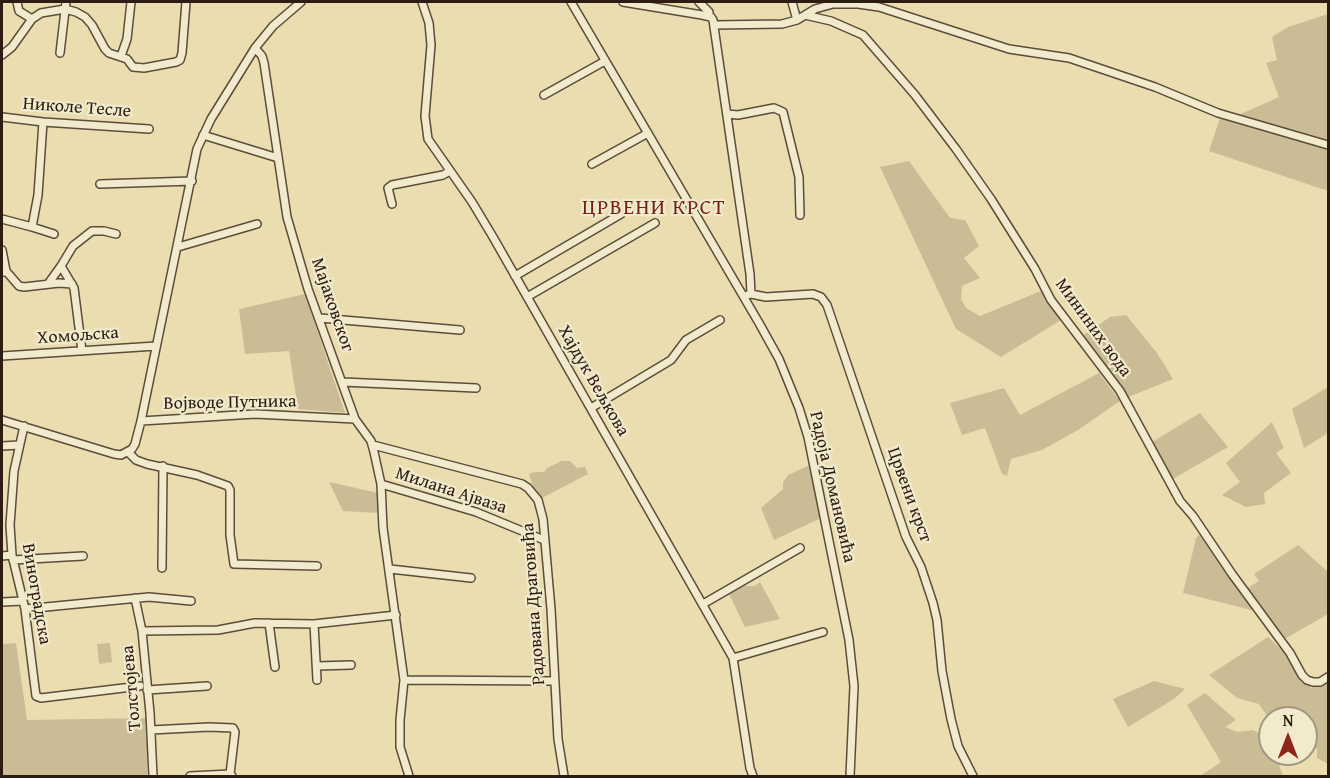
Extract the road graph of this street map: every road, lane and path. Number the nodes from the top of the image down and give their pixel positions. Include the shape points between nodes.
1 (17, 2) edge
2 (131, 2) edge
3 (186, 2) edge
4 (301, 2) edge
5 (422, 2) edge
6 (571, 2) edge
7 (623, 2) edge
8 (699, 2) edge
9 (792, 2) edge
10 (647, 3) edge
11 (846, 3) edge
12 (66, 5) edge
13 (805, 15) junction
14 (709, 16) junction
15 (33, 19) junction
16 (797, 20) junction
17 (714, 25) junction
18 (255, 48) junction
19 (60, 53) dead end
20 (2, 55) edge
21 (121, 56) junction
22 (605, 62) junction
23 (544, 95) dead end
24 (727, 114) junction
25 (2, 117) edge
26 (43, 122) junction
27 (149, 129) dead end
28 (648, 133) junction
29 (203, 135) junction
30 (1329, 145) edge
31 (278, 158) junction
32 (592, 164) dead end
33 (450, 171) junction
34 (192, 181) junction
35 (100, 184) dead end
36 (392, 204) dead end
37 (621, 214) dead end
38 (800, 215) dead end
39 (2, 219) edge
40 (655, 223) dead end
41 (256, 224) dead end
42 (32, 227) junction
43 (54, 234) dead end
44 (116, 234) dead end
45 (178, 247) junction
46 (2, 250) edge
47 (61, 266) junction
48 (4, 272) edge
49 (515, 276) junction
50 (48, 284) junction
51 (72, 284) junction
52 (747, 295) junction
53 (527, 297) junction
54 (320, 318) junction
55 (720, 320) dead end
56 (460, 330) dead end
57 (156, 346) junction
58 (82, 351) junction
59 (2, 356) edge
60 (343, 382) junction
61 (476, 388) dead end
62 (591, 408) junction
63 (355, 419) junction
64 (2, 420) edge
65 (141, 421) junction
66 (24, 426) junction
67 (19, 445) junction
68 (372, 445) junction
69 (2, 446) edge
70 (128, 452) junction
71 (163, 466) junction
72 (381, 484) junction
73 (2, 525) edge
74 (10, 525) junction
75 (544, 540) junction
76 (800, 548) dead end
77 (2, 556) edge
78 (83, 556) dead end
79 (13, 558) junction
80 (317, 566) dead end
81 (162, 568) dead end
82 (390, 569) junction
83 (471, 578) dead end
84 (135, 598) junction
85 (22, 601) junction
86 (191, 601) dead end
87 (2, 602) edge
88 (703, 604) junction
89 (25, 609) junction
90 (396, 615) junction
91 (269, 623) junction
92 (314, 624) junction
93 (142, 631) junction
94 (823, 632) dead end
95 (733, 658) junction
96 (351, 665) dead end
97 (317, 666) junction
98 (275, 667) dead end
99 (1329, 677) edge
100 (317, 680) dead end
101 (404, 680) junction
102 (554, 681) junction
103 (140, 686) dead end
104 (207, 686) dead end
105 (147, 690) junction
106 (152, 730) junction
107 (231, 775) edge
108 (192, 776) edge
109 (153, 777) edge
110 (409, 777) edge
111 (564, 777) edge
112 (753, 777) edge
113 (850, 777) edge
114 (972, 777) edge

1 - 15 street via 19,11
2 - 21 street
3 - 21 street via 180,60 137,68
4 - 18 street
5 - 33 street, Хајдук Вељкова via 431,45 426,129 428,139
6 - 22 street, Радоја Домановића
7 - 10 street
8 - 14 street
9 - 16 street
10 - 14 street
11 - 13 street
11 - 30 street via 879,7 1009,49 1069,58 1218,113
12 - 15 street
12 - 19 street
12 - 21 street via 85,17 105,49
13 - 16 street
13 - 99 street, Мининих вода via 863,35 915,94 991,199 1051,300 1120,391 1180,501 1302,675 1313,682
14 - 17 street
15 - 20 street
16 - 17 street via 768,25
17 - 24 street
18 - 29 street
18 - 31 street, Мајаковског via 264,63
22 - 23 street
22 - 28 street, Радоја Домановића
24 - 38 street via 774,108 783,112 799,177
24 - 52 street via 752,286
25 - 26 street, Николе Тесле
26 - 27 street, Николе Тесле
26 - 42 street
28 - 32 street
28 - 52 street, Радоја Домановића
29 - 31 street
29 - 34 street
31 - 54 street, Мајаковског via 287,217
33 - 36 street via 392,185 388,188
33 - 49 street, Хајдук Вељкова
34 - 35 street
34 - 45 street
37 - 49 street
39 - 42 street
40 - 53 street
41 - 45 street
42 - 43 street
44 - 47 street via 92,231 73,246
45 - 57 street
46 - 48 street
47 - 50 street
47 - 51 street
48 - 50 street via 19,286
49 - 53 street, Хајдук Вељкова
50 - 51 street
51 - 58 street
52 - 113 street, Радоја Домановића via 779,359 810,447 853,669
52 - 114 street, Црвени крст via 813,294 827,305 906,537 933,603 951,719
53 - 62 street, Хајдук Вељкова
54 - 56 street
54 - 60 street, Мајаковског
55 - 62 street via 686,340 671,360
57 - 58 street, Хомољска
57 - 65 street
58 - 59 street, Хомољска
60 - 61 street
60 - 63 street, Мајаковског
62 - 88 street, Хајдук Вељкова
63 - 65 street, Војводе Путника via 255,414
63 - 68 street, Мајаковског
64 - 66 street
65 - 70 street via 135,444
66 - 67 street, Виноградска
66 - 70 street via 114,454
67 - 69 street
67 - 74 street, Виноградска
68 - 72 street, Мајаковског
68 - 75 street, Радована Драговића via 522,484 540,506
70 - 71 street via 136,460
71 - 80 street via 230,488 234,564
71 - 81 street
72 - 75 street, Милана Ајваза via 476,512
72 - 82 street, Мајаковског
73 - 74 street
74 - 79 street, Виноградска
75 - 102 street, Радована Драговића
76 - 88 street
77 - 79 street
78 - 79 street
79 - 85 street, Виноградска
82 - 83 street
82 - 90 street, Мајаковског
84 - 86 street
84 - 89 street
84 - 93 street, Толстојева
85 - 87 street
85 - 89 street, Виноградска
88 - 95 street, Хајдук Вељкова
89 - 103 street, Виноградска via 36,696
90 - 92 street
90 - 101 street, Мајаковског
91 - 92 street
91 - 93 street via 218,630
91 - 98 street
92 - 97 street
93 - 105 street, Толстојева
94 - 95 street
95 - 112 street, Хајдук Вељкова
96 - 97 street
97 - 100 street
101 - 102 street
101 - 110 street, Мајаковског via 400,747
102 - 111 street, Радована Драговића
104 - 105 street
105 - 106 street, Толстојева
106 - 107 street via 233,728
106 - 109 street, Толстојева
107 - 108 street

